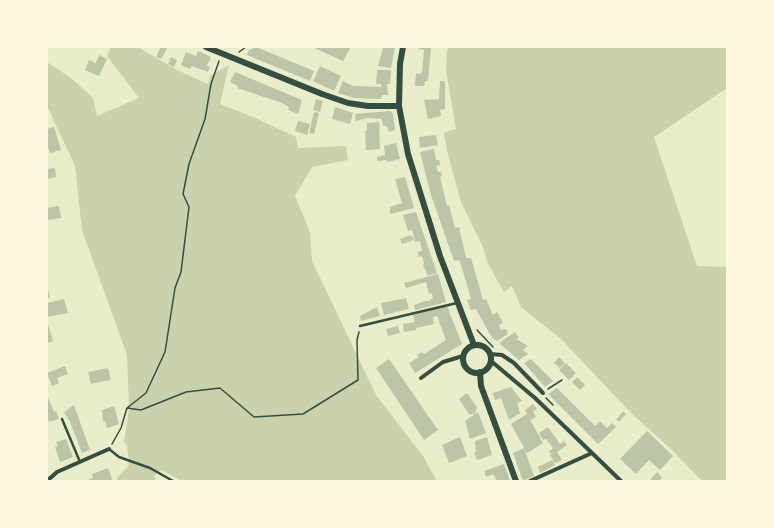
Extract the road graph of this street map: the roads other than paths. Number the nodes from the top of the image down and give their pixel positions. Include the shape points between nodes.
1 (206, 47) edge
2 (403, 47) edge
3 (399, 106) junction
4 (457, 303) junction
5 (360, 326) road end
6 (474, 345) junction
7 (491, 354) junction
8 (463, 356) junction
9 (491, 361) junction
10 (480, 372) junction
11 (421, 378) dead end
12 (543, 393) road end
13 (62, 419) dead end
14 (109, 449) joint
15 (592, 453) junction
16 (80, 462) junction
17 (47, 481) edge
18 (173, 481) edge
19 (516, 481) edge
20 (530, 481) edge
21 (621, 481) edge

1 - 3 street via 348,102 368,106
2 - 3 street
3 - 4 street via 408,154
4 - 5 lane
4 - 6 street
6 - 7 street via 485,348
6 - 8 street via 467,349
7 - 9 street
7 - 12 street via 502,355 514,363
8 - 10 street via 464,365 471,371
8 - 11 street via 443,362
9 - 10 street via 485,370
9 - 15 street via 536,398
10 - 19 street via 481,386
13 - 16 lane
14 - 16 street
14 - 18 lane via 119,457 150,468
15 - 20 street
15 - 21 street
16 - 17 street via 57,472

